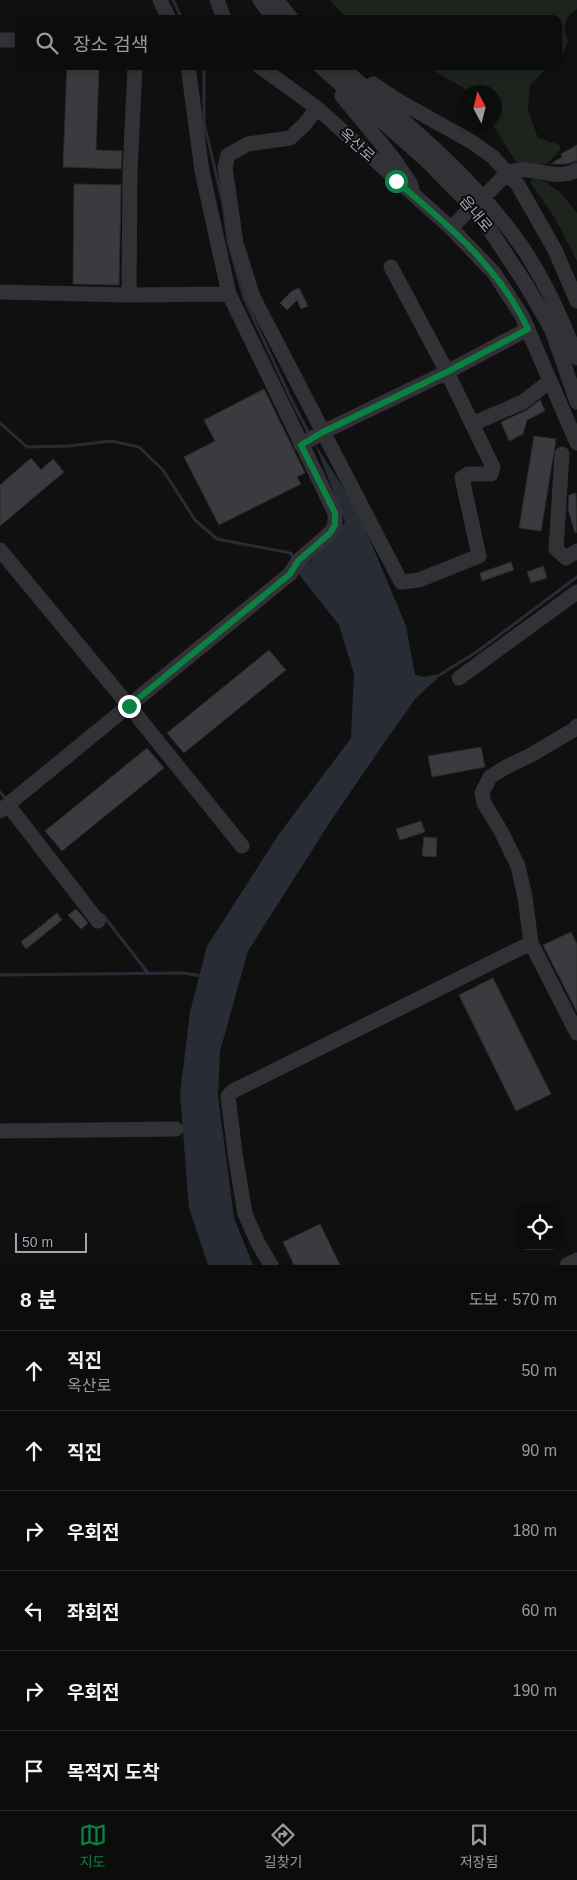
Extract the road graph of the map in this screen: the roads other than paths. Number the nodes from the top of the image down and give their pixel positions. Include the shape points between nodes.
1 (160, 0) edge
2 (216, 0) edge
3 (260, 0) edge
4 (276, 0) edge
5 (167, 15) edge
6 (222, 15) edge
7 (271, 15) edge
8 (289, 15) edge
9 (0, 40) edge
10 (15, 40) edge
11 (135, 70) edge
12 (189, 70) edge
13 (265, 70) edge
14 (316, 70) edge
15 (324, 70) edge
16 (344, 70) edge
17 (356, 70) edge
18 (317, 108) junction
19 (577, 170) edge
20 (508, 174) junction
21 (489, 192) dead end
22 (414, 196) junction
23 (466, 213) dead end
24 (451, 228) junction
25 (391, 267) dead end
26 (0, 292) edge
27 (229, 294) junction
28 (129, 295) junction
29 (577, 301) edge
30 (528, 329) junction
31 (577, 358) edge
32 (447, 372) junction
33 (550, 381) junction
34 (577, 402) edge
35 (472, 424) junction
36 (323, 432) junction
37 (577, 443) edge
38 (301, 445) junction
39 (562, 454) dead end
40 (0, 550) edge
41 (577, 551) edge
42 (577, 592) edge
43 (459, 678) dead end
44 (129, 706) junction
45 (577, 726) edge
46 (4, 808) edge
47 (242, 846) dead end
48 (98, 921) dead end
49 (531, 943) junction
50 (577, 1033) edge
51 (176, 1129) dead end
52 (0, 1131) edge
53 (577, 1260) edge
54 (271, 1265) edge
55 (567, 1265) edge

1 - 5 street
2 - 6 street
3 - 7 street
4 - 8 street
9 - 10 street
11 - 28 street
12 - 27 street via 202,171
13 - 18 street, 옥산로
14 - 22 street via 393,158 410,183
15 - 34 street, 읍내로 via 428,162 480,215 526,283 552,330
16 - 31 street, 읍내로 via 461,174 501,219 548,290
17 - 20 street via 397,100 472,142
18 - 22 street, 옥산로
18 - 36 street via 290,138 248,144 228,156 225,167 236,244 253,297
19 - 20 street via 561,176 537,171
20 - 21 street
20 - 29 street via 537,217
22 - 24 street, 옥산로
23 - 24 street
24 - 30 street, 옥산로 via 494,273
25 - 32 street
26 - 28 street
27 - 28 street
27 - 38 street
30 - 32 street
30 - 33 street, 옥산로
32 - 35 street
32 - 36 street
33 - 35 street via 523,402
33 - 37 street, 옥산로
35 - 36 street via 493,467 491,474 468,474 462,478 479,556 419,580 400,582
36 - 38 street
38 - 44 street via 335,513 335,525 298,561 290,574
39 - 41 street via 556,549 566,558
40 - 44 street
42 - 43 street
44 - 46 street
44 - 47 street
45 - 49 street via 531,756 490,777 482,793 484,803 518,866
46 - 48 street
49 - 50 street
49 - 54 street via 233,1090 228,1096 245,1214
51 - 52 street
53 - 55 street

